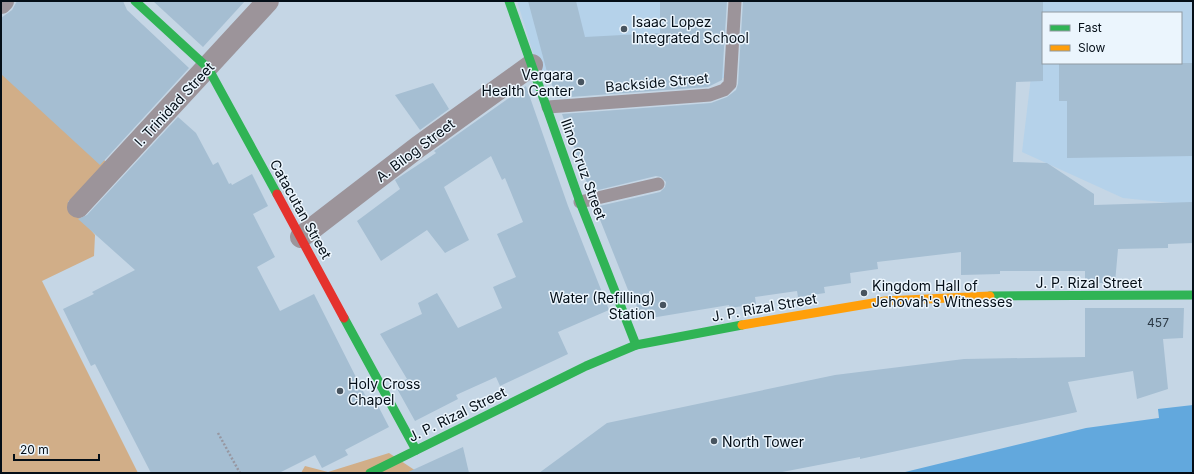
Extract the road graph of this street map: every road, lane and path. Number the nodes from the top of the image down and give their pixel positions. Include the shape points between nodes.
1 (4, 1) edge
2 (135, 1) edge
3 (268, 1) edge
4 (509, 1) edge
5 (735, 1) edge
6 (1, 4) edge
7 (532, 65) junction
8 (208, 68) junction
9 (548, 107) junction
10 (658, 184) dead end
11 (580, 202) junction
12 (78, 206) dead end
13 (301, 237) junction
14 (1193, 295) edge
15 (636, 345) junction
16 (218, 433) dead end
17 (416, 450) junction
18 (240, 473) edge
19 (370, 473) edge

1 - 6 street
2 - 8 street, Catacutan Street
3 - 8 street, I. Trinidad Street
4 - 7 street, Ilino Cruz Street
5 - 9 lane, Backside Street via 730,84 724,90 710,95
7 - 9 street, Ilino Cruz Street
7 - 13 street, A. Bilog Street via 418,147
8 - 12 street, I. Trinidad Street
8 - 13 street, Catacutan Street
9 - 11 street, Ilino Cruz Street
10 - 11 lane
11 - 15 street, Ilino Cruz Street
13 - 17 street, Catacutan Street
14 - 15 street, J. P. Rizal Street via 989,296 884,301
15 - 17 street, J. P. Rizal Street via 586,366
16 - 18 path
17 - 19 street, J. P. Rizal Street

